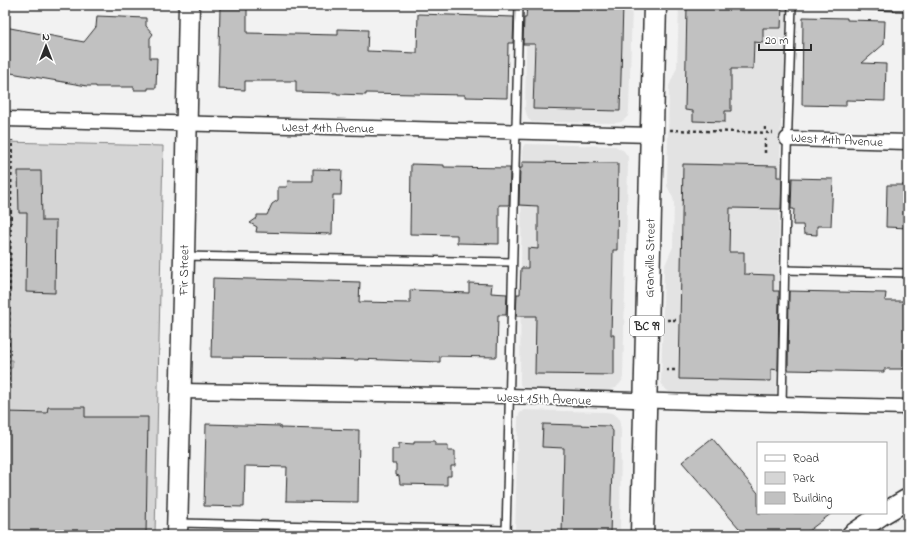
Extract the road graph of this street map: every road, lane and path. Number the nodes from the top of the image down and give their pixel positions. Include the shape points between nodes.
1 (189, 5) edge
2 (519, 5) edge
3 (655, 5) edge
4 (792, 5) edge
5 (858, 5) edge
6 (908, 7) edge
7 (5, 120) edge
8 (186, 123) junction
9 (765, 125) dead end
10 (765, 130) dead end
11 (515, 132) junction
12 (661, 133) junction
13 (765, 136) dead end
14 (788, 139) junction
15 (12, 140) dead end
16 (908, 142) edge
17 (765, 153) dead end
18 (184, 256) junction
19 (512, 262) junction
20 (785, 270) junction
21 (908, 273) edge
22 (664, 320) dead end
23 (676, 320) dead end
24 (663, 370) dead end
25 (675, 370) dead end
26 (8, 387) dead end
27 (180, 390) junction
28 (509, 396) junction
29 (645, 401) junction
30 (782, 405) junction
31 (908, 407) edge
32 (908, 499) edge
33 (887, 511) edge
34 (882, 514) edge
35 (177, 529) edge
36 (506, 532) edge
37 (642, 535) edge
38 (852, 535) edge

1 - 8 street, Fir Street
2 - 11 lane
3 - 12 highway, Granville Street / BC 99
4 - 14 lane
5 - 6 lane
7 - 8 street, West 14th Avenue
8 - 11 street, West 14th Avenue
8 - 18 street, Fir Street
9 - 10 path
11 - 12 street, West 14th Avenue
11 - 19 lane
12 - 14 path, West 14th Avenue via 781,133
12 - 29 highway, Granville Street / BC 99
13 - 17 path
14 - 16 street, West 14th Avenue
14 - 20 lane
15 - 26 path
18 - 19 lane
18 - 27 street, Fir Street
19 - 28 lane
20 - 21 lane
20 - 30 lane
22 - 23 path
24 - 25 path
27 - 28 street, West 15th Avenue
27 - 35 street, Fir Street
28 - 29 street, West 15th Avenue
28 - 36 lane
29 - 30 street, West 15th Avenue
29 - 37 highway, Granville Street / BC 99
30 - 31 street, West 15th Avenue
32 - 33 street
34 - 38 street
35 - 36 lane

